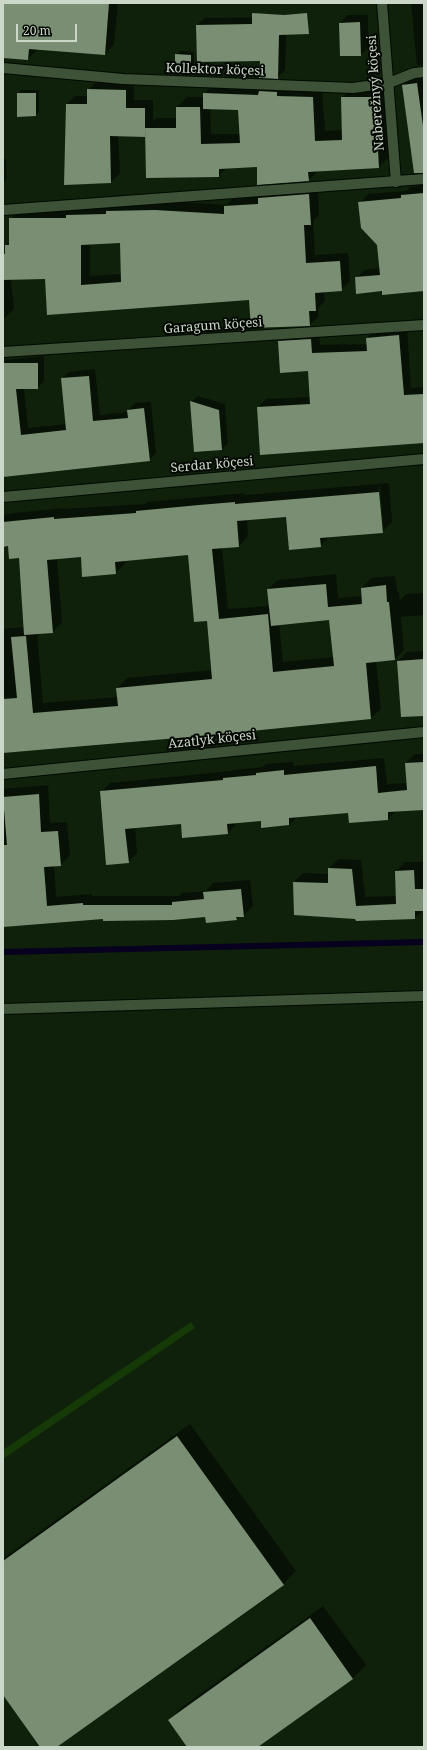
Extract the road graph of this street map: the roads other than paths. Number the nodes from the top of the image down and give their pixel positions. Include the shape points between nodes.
1 (382, 3) edge
2 (3, 68) edge
3 (424, 72) edge
4 (389, 83) junction
5 (424, 179) edge
6 (396, 182) junction
7 (3, 210) edge
8 (424, 325) edge
9 (3, 352) edge
10 (424, 459) edge
11 (3, 497) edge
12 (424, 732) edge
13 (3, 774) edge
14 (424, 996) edge
15 (3, 1009) edge

1 - 4 street, Naberežnyý köçesi
2 - 4 street, Kollektor köçesi via 131,80 353,88
3 - 4 street, Kollektor köçesi via 414,73
4 - 6 street, Naberežnyý köçesi
5 - 6 street
6 - 7 street
8 - 9 street, Garagum köçesi
10 - 11 street, Serdar köçesi
12 - 13 street, Azatlyk köçesi
14 - 15 street

